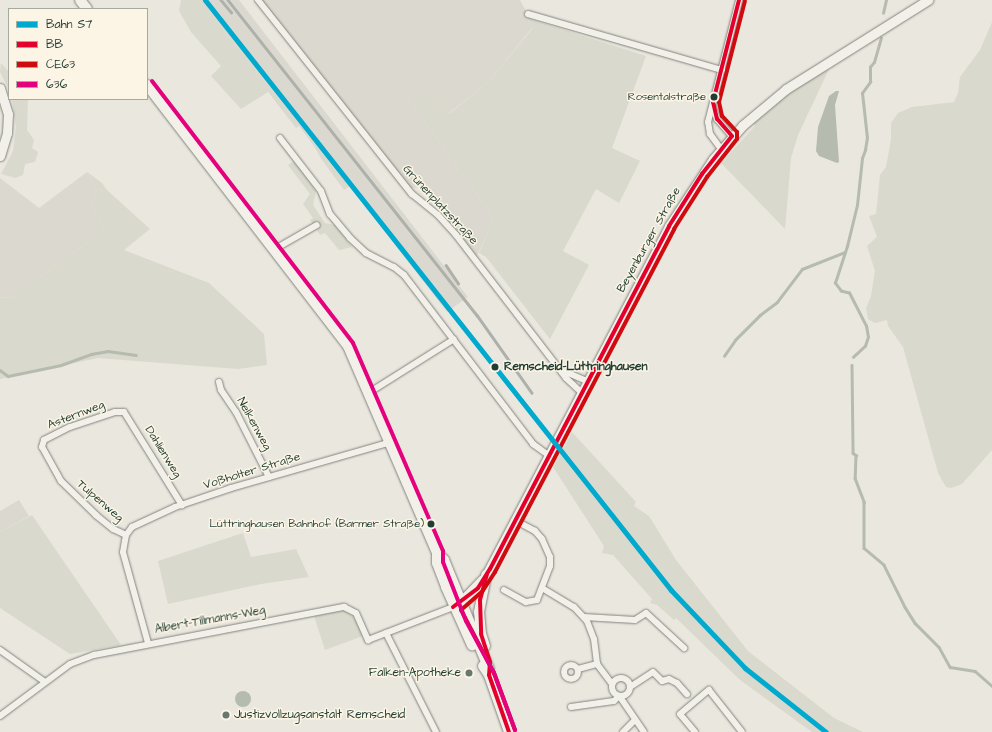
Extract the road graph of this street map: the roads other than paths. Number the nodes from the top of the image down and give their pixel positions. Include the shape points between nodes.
1 (80, 0) edge
2 (258, 0) edge
3 (739, 0) edge
4 (928, 0) edge
5 (86, 8) edge
6 (528, 14) dead end
7 (722, 70) junction
8 (148, 86) edge
9 (0, 88) edge
10 (713, 102) junction
11 (732, 136) junction
12 (280, 138) dead end
13 (721, 149) junction
14 (0, 156) edge
15 (317, 225) dead end
16 (275, 249) junction
17 (454, 339) junction
18 (561, 370) junction
19 (587, 381) junction
20 (219, 382) dead end
21 (370, 392) junction
22 (581, 392) junction
23 (124, 412) joint
24 (391, 442) junction
25 (42, 447) joint
26 (548, 455) junction
27 (269, 477) junction
28 (182, 505) junction
29 (516, 521) junction
30 (126, 535) junction
31 (486, 575) junction
32 (542, 588) junction
33 (504, 590) dead end
34 (482, 592) junction
35 (457, 605) junction
36 (584, 617) junction
37 (386, 633) junction
38 (148, 643) junction
39 (684, 648) dead end
40 (0, 650) edge
41 (597, 664) junction
42 (578, 669) dead end
43 (489, 672) junction
44 (45, 682) junction
45 (612, 684) junction
46 (630, 687) junction
47 (687, 694) dead end
48 (620, 696) junction
49 (571, 707) dead end
50 (0, 716) edge
51 (635, 720) junction
52 (436, 732) edge
53 (509, 732) edge
54 (623, 732) edge
55 (644, 732) edge
56 (695, 732) edge
57 (742, 732) edge

1 - 5 main road
2 - 18 street, Grünenplatzstraße via 412,194 438,215 456,235
3 - 7 street
4 - 11 main road, Beyenburger Straße via 786,88
6 - 7 street
7 - 10 street
8 - 16 main road
9 - 14 main road via 8,114 8,133
10 - 11 street via 717,119
10 - 13 street via 708,129
11 - 13 main road, Beyenburger Straße
12 - 17 street via 321,191 330,214 359,248 404,275
13 - 19 main road, Beyenburger Straße via 669,226
15 - 16 street
16 - 21 main road via 348,346
17 - 21 street
17 - 26 street via 533,443
18 - 19 street, Grünenplatzstraße
18 - 22 street, Grünenplatzstraße
19 - 22 main road, Beyenburger Straße
20 - 27 street, Nelkenweg
21 - 24 main road
22 - 26 main road, Beyenburger Straße
23 - 25 street, Asternweg via 115,412 70,427 44,440
23 - 28 street, Dahlienweg
24 - 27 street, Voßholter Straße
24 - 35 main road via 437,553 437,563
25 - 30 street, Tulpenweg via 51,467 71,492 113,529
26 - 29 main road, Beyenburger Straße
27 - 28 street, Voßholter Straße
28 - 30 street, Voßholter Straße via 140,522
29 - 31 main road, Beyenburger Straße
29 - 32 street via 535,531 547,548 550,566
30 - 38 street, Tulpenweg via 124,564
31 - 34 main road
31 - 35 main road
32 - 33 street via 537,600 526,602
32 - 36 street via 574,607
34 - 35 main road via 471,603
34 - 43 main road via 479,622 490,662
35 - 37 street
35 - 43 main road
36 - 39 street via 635,620 646,613
36 - 41 street via 592,630
37 - 38 street, Albert-Tillmanns-Weg via 368,640 356,613 344,607
37 - 52 street
38 - 44 street, Albert-Tillmanns-Weg via 78,660
40 - 44 street
41 - 42 street
41 - 45 street
43 - 53 main road
44 - 50 street, Albert-Tillmanns-Weg
45 - 46 street via 616,679 622,678 628,681
45 - 48 street via 613,693
46 - 47 street via 654,672 662,681 669,679 677,683
46 - 48 street via 627,694
48 - 49 street via 614,701
48 - 51 street
51 - 54 street
51 - 55 street
56 - 57 street via 680,714 709,690

